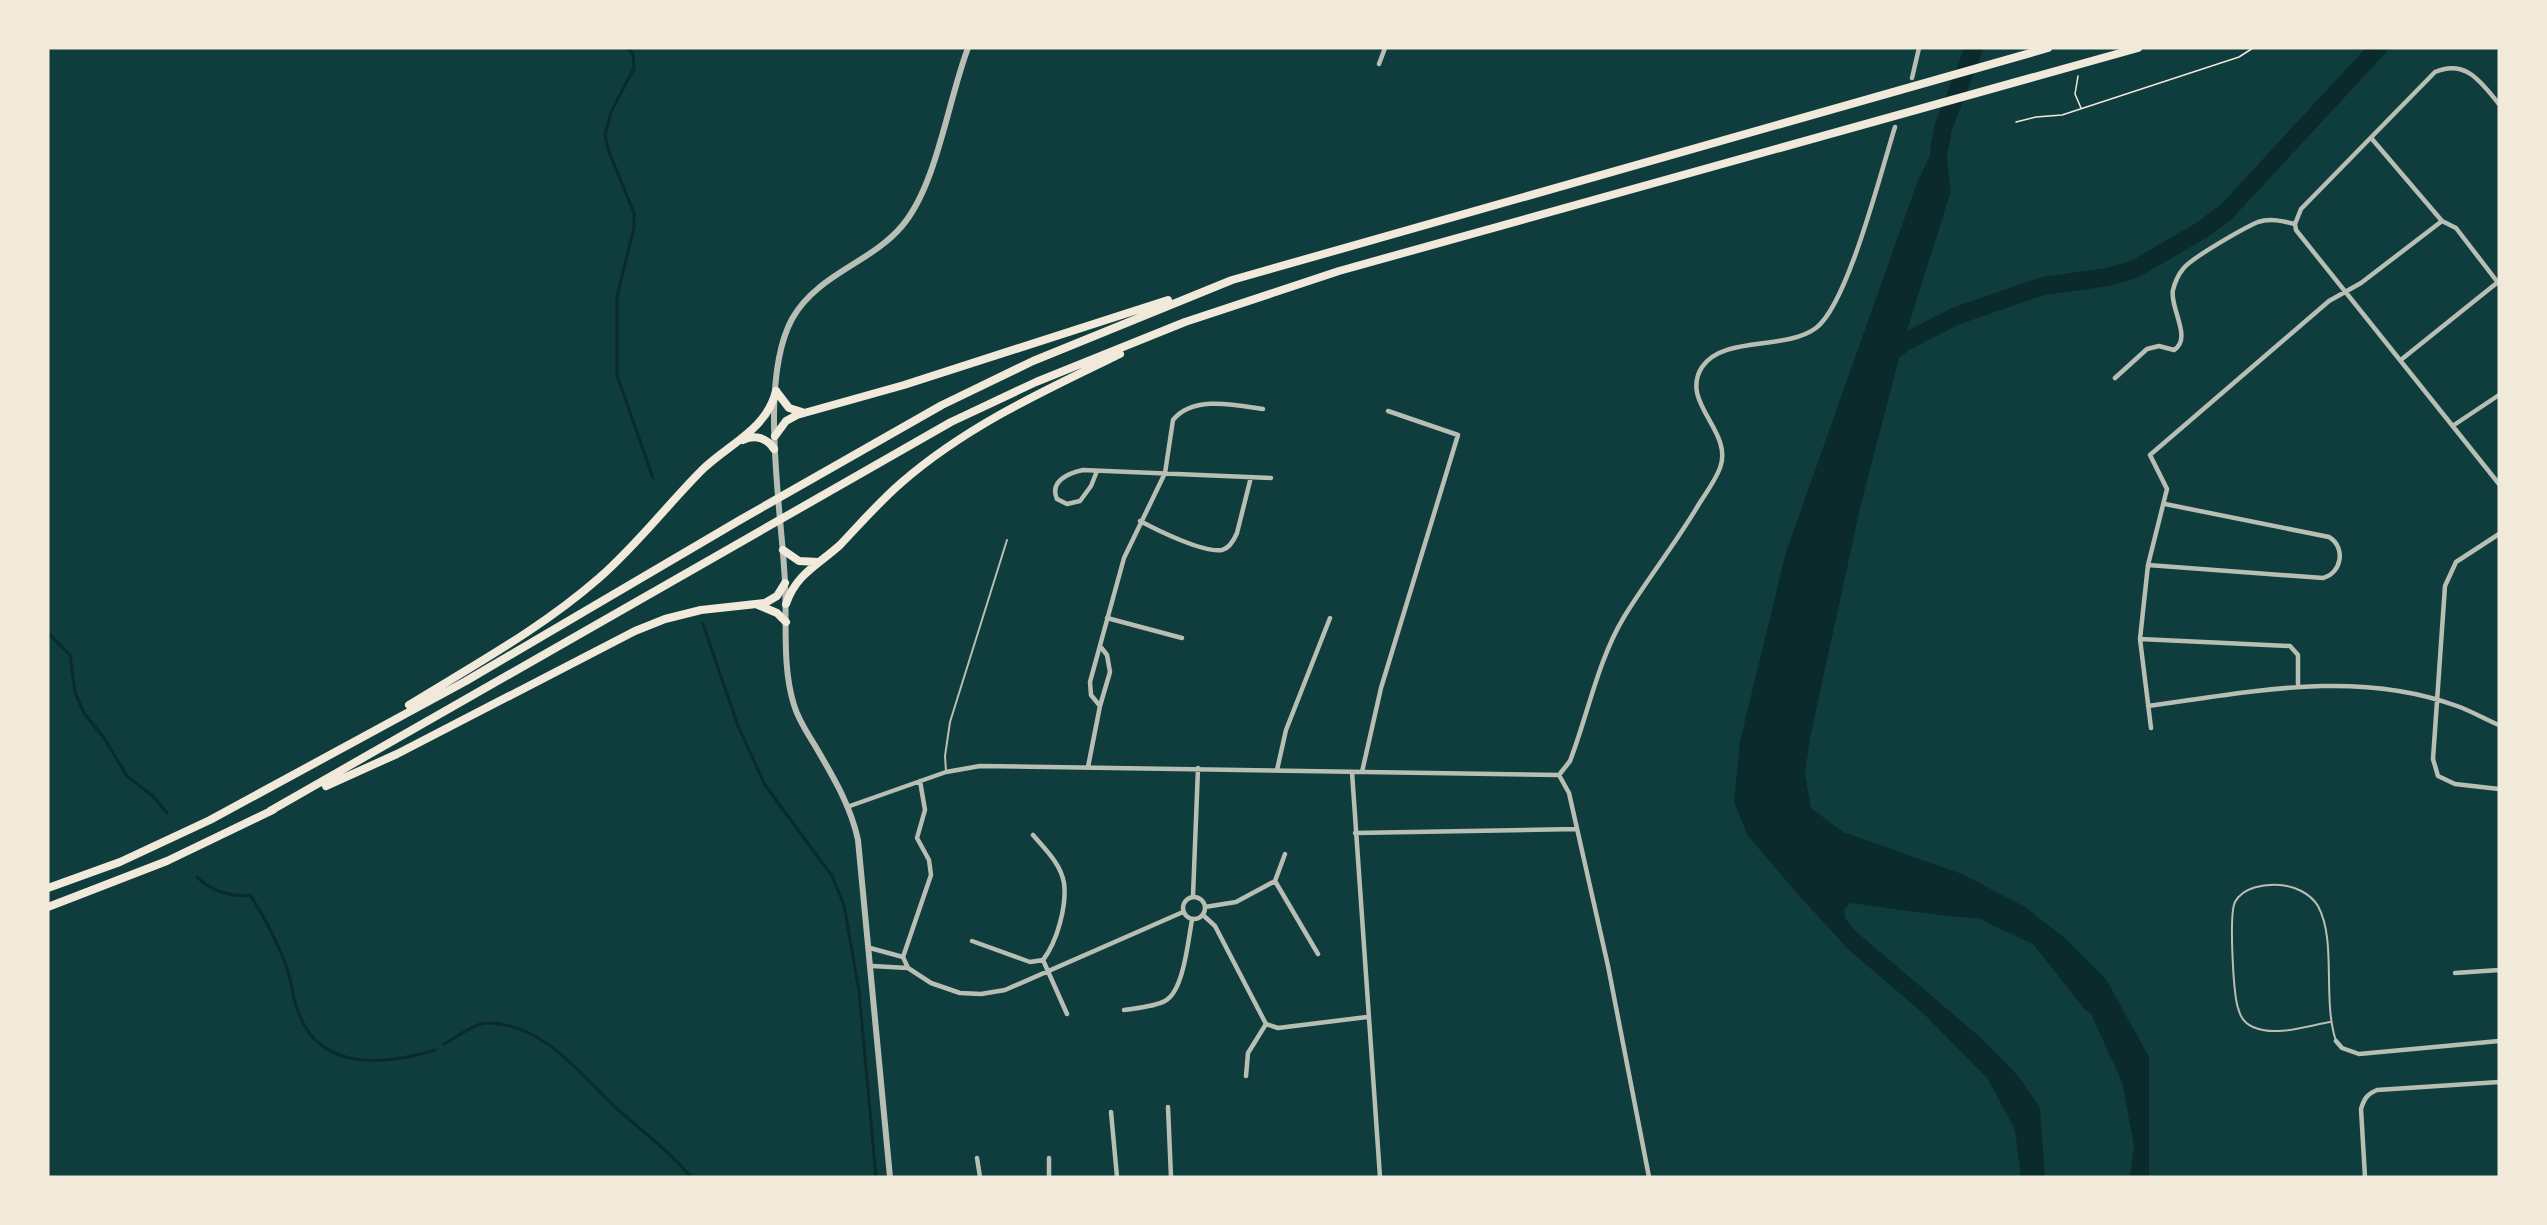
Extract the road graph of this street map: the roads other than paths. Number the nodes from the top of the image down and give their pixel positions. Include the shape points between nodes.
1 (968, 48) edge
2 (1385, 48) edge
3 (1919, 48) edge
4 (2048, 48) edge
5 (2138, 48) edge
6 (1378, 64) dead end
7 (1912, 78) dead end
8 (2499, 104) edge
9 (1895, 128) dead end
10 (2372, 139) junction
11 (2442, 221) junction
12 (2295, 224) junction
13 (1232, 280) junction
14 (2498, 283) edge
15 (2347, 291) junction
16 (1185, 322) junction
17 (2402, 359) junction
18 (2115, 378) dead end
19 (776, 391) junction
20 (2499, 395) edge
21 (1263, 409) dead end
22 (1388, 411) dead end
23 (809, 412) junction
24 (2454, 425) junction
25 (775, 436) junction
26 (727, 448) junction
27 (774, 449) junction
28 (1097, 471) junction
29 (1165, 473) junction
30 (1251, 477) junction
31 (1271, 478) dead end
32 (2499, 484) edge
33 (2165, 504) junction
34 (1140, 521) junction
35 (2499, 534) edge
36 (1006, 540) dead end
37 (783, 550) junction
38 (818, 562) junction
39 (2148, 565) junction
40 (785, 583) junction
41 (786, 604) junction
42 (758, 605) junction
43 (1107, 618) junction
44 (1330, 618) dead end
45 (786, 622) junction
46 (1182, 638) dead end
47 (2140, 639) junction
48 (1100, 646) junction
49 (2298, 686) junction
50 (2438, 700) junction
51 (1100, 706) junction
52 (2148, 706) junction
53 (2499, 725) edge
54 (2151, 728) dead end
55 (343, 747) junction
56 (1088, 767) junction
57 (1198, 768) junction
58 (1277, 771) junction
59 (946, 772) junction
60 (1352, 772) junction
61 (1362, 772) junction
62 (1559, 775) junction
63 (920, 781) junction
64 (2499, 789) edge
65 (847, 807) junction
66 (270, 811) junction
67 (1576, 829) junction
68 (1355, 833) junction
69 (1033, 835) dead end
70 (1285, 854) dead end
71 (1275, 881) junction
72 (48, 888) edge
73 (1193, 896) junction
74 (48, 907) edge
75 (1206, 907) junction
76 (1183, 912) junction
77 (1203, 915) junction
78 (1192, 920) junction
79 (972, 941) dead end
80 (870, 948) junction
81 (1318, 954) dead end
82 (903, 957) junction
83 (1043, 960) junction
84 (873, 966) junction
85 (908, 968) junction
86 (2499, 970) edge
87 (1048, 971) junction
88 (2456, 973) dead end
89 (1124, 1010) dead end
90 (1067, 1014) dead end
91 (1367, 1017) junction
92 (2330, 1022) junction
93 (1266, 1024) junction
94 (2336, 1041) joint
95 (2499, 1041) edge
96 (1246, 1076) dead end
97 (2499, 1082) edge
98 (1168, 1107) dead end
99 (1111, 1112) dead end
100 (977, 1158) dead end
101 (1049, 1158) dead end
102 (890, 1177) edge
103 (980, 1177) edge
104 (1049, 1177) edge
105 (1117, 1177) edge
106 (1171, 1177) edge
107 (1380, 1177) edge
108 (1649, 1177) edge
109 (2365, 1177) edge

1 - 19 street via 931,169 915,205 894,234 812,292 798,310 782,343
2 - 6 street
3 - 7 street
4 - 13 highway
5 - 16 highway via 1339,271
8 - 10 street via 2467,70 2446,67 2435,72
9 - 62 street via 1845,283 1828,316 1801,336 1731,349 1702,368 1696,397 1719,438 1723,452 1720,468 1677,542 1623,619 1607,653 1570,761
10 - 11 street
10 - 12 street via 2301,209
11 - 14 street via 2456,228
11 - 15 street
12 - 15 street
12 - 18 street via 2279,220 2258,222 2188,263 2177,278 2172,297 2182,338 2180,345 2174,350 2159,346 2147,349
13 - 23 highway
13 - 55 highway via 992,380 811,478 465,681
14 - 17 street
15 - 17 street
15 - 33 street via 2329,301 2153,450 2150,460 2166,483
16 - 38 highway via 977,427 901,483
16 - 66 highway via 996,399
17 - 24 street
19 - 23 highway via 789,408
19 - 25 street
19 - 26 highway via 765,418
20 - 24 street
21 - 29 street via 1217,402 1178,414 1171,429
22 - 61 street via 1458,435 1381,688
23 - 25 highway via 791,417
24 - 32 street
25 - 27 street
26 - 27 highway via 753,437 765,440
26 - 55 highway via 618,561 548,619
27 - 37 street
28 - 28 street via 1067,475 1056,485 1057,499 1067,504 1080,501
28 - 29 street
29 - 30 street
29 - 34 street
30 - 31 street
30 - 34 street via 1237,533 1224,550 1178,540
33 - 39 street
33 - 39 street via 2329,537 2341,551 2337,568 2323,578
34 - 43 street via 1124,558
35 - 50 street via 2457,562 2448,576
36 - 59 lane via 950,722
37 - 38 highway via 799,561
37 - 40 street
38 - 41 highway via 795,584
39 - 47 street
40 - 41 street
40 - 42 highway via 777,596
41 - 45 street
42 - 45 highway via 771,609
42 - 66 highway via 701,610 635,631 397,754
43 - 46 street
43 - 48 street
44 - 58 street via 1286,730
45 - 65 street via 793,704
47 - 49 street via 2290,646 2298,655
47 - 52 street
48 - 51 street via 1107,655 1110,672
48 - 51 street via 1089,689
49 - 50 street via 2354,685
49 - 52 street
50 - 53 street
50 - 64 street via 2433,759 2438,776 2455,784
51 - 56 street
52 - 54 street
55 - 72 highway via 158,846
56 - 57 street
56 - 59 street via 980,766
57 - 58 street
57 - 73 street
58 - 60 street
59 - 63 street
60 - 61 street
60 - 68 street
61 - 62 street
62 - 67 street via 1569,793
63 - 65 street
63 - 82 street via 925,810 917,838 929,860 931,875
65 - 80 street via 858,840
66 - 74 highway via 167,861
67 - 68 street
67 - 108 street via 1608,966
68 - 91 street
69 - 83 street via 1052,857 1064,883 1060,921 1051,950
70 - 71 street
71 - 75 street via 1236,902
71 - 81 street
73 - 75 street
73 - 76 street via 1186,899
75 - 77 street
76 - 78 street
76 - 87 street
77 - 78 street
77 - 93 street via 1219,932
78 - 89 street via 1173,995 1163,1002
79 - 83 street via 1030,962
80 - 82 street
80 - 84 street
82 - 85 street
83 - 87 street
84 - 85 street
84 - 102 street
85 - 87 street via 945,988 981,994 1005,990
86 - 88 street
87 - 90 street
91 - 93 street via 1278,1028
91 - 107 street
92 - 92 lane via 2325,922 2316,903 2290,885 2272,884 2240,895 2232,919 2236,1002 2244,1021 2271,1032
92 - 94 lane
93 - 96 street via 1248,1053
94 - 95 street via 2342,1048 2359,1054
97 - 109 street via 2370,1093 2361,1109
98 - 106 street
99 - 105 street
100 - 103 street
101 - 104 street

